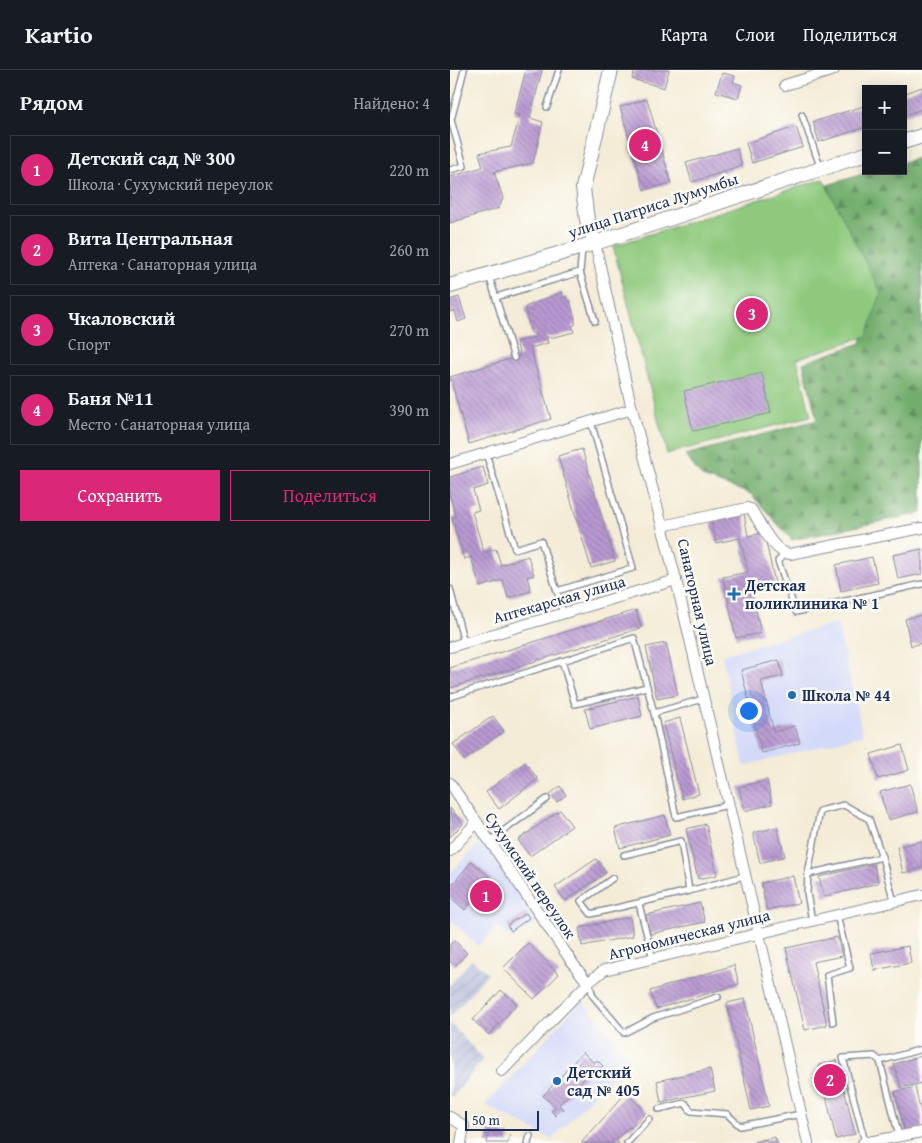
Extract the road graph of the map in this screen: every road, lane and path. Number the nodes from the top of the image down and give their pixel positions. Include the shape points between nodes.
1 (464, 70) edge
2 (559, 70) edge
3 (611, 70) edge
4 (834, 70) edge
5 (785, 86) dead end
6 (547, 107) dead end
7 (802, 115) dead end
8 (922, 136) edge
9 (907, 141) edge
10 (862, 155) edge
11 (821, 169) junction
12 (450, 170) edge
13 (589, 245) junction
14 (580, 272) junction
15 (488, 274) junction
16 (450, 286) edge
17 (496, 298) junction
18 (595, 321) dead end
19 (514, 358) dead end
20 (632, 409) junction
21 (591, 422) junction
22 (486, 454) junction
23 (450, 464) edge
24 (662, 526) junction
25 (922, 528) edge
26 (784, 554) junction
27 (676, 580) junction
28 (922, 584) edge
29 (450, 589) edge
30 (556, 591) junction
31 (563, 614) junction
32 (464, 643) junction
33 (450, 647) edge
34 (562, 661) junction
35 (647, 687) junction
36 (450, 697) edge
37 (703, 699) junction
38 (654, 713) junction
39 (450, 783) edge
40 (547, 799) dead end
41 (728, 805) junction
42 (477, 822) junction
43 (491, 840) junction
44 (450, 850) edge
45 (624, 855) dead end
46 (882, 857) junction
47 (808, 874) junction
48 (744, 876) junction
49 (613, 878) dead end
50 (690, 891) junction
51 (922, 895) edge
52 (894, 902) junction
53 (639, 904) junction
54 (837, 915) junction
55 (812, 921) junction
56 (760, 934) junction
57 (653, 959) junction
58 (588, 983) junction
59 (718, 997) dead end
60 (833, 1022) dead end
61 (922, 1049) edge
62 (880, 1061) junction
63 (502, 1071) dead end
64 (659, 1109) dead end
65 (801, 1114) junction
66 (450, 1117) edge
67 (649, 1119) dead end
68 (922, 1132) edge
69 (530, 1136) dead end
70 (900, 1138) junction
71 (461, 1143) edge
72 (528, 1143) edge
73 (627, 1143) edge
74 (808, 1143) edge
75 (864, 1143) edge

1 - 12 lane via 451,120 464,166
2 - 6 lane
3 - 13 street, Санаторная улица via 583,188
4 - 5 street
7 - 11 lane
8 - 9 street
10 - 11 street, улица Патриса Лумумбы
11 - 13 street, улица Патриса Лумумбы
13 - 14 lane
13 - 15 street, улица Патриса Лумумбы
13 - 20 street, Санаторная улица
14 - 17 lane
14 - 18 lane
15 - 16 street, улица Патриса Лумумбы
15 - 17 lane
17 - 19 lane
20 - 21 street
20 - 24 street, Санаторная улица
21 - 22 street
21 - 30 lane via 633,568
22 - 23 street
22 - 30 lane via 515,549 542,541
24 - 26 street via 747,508
24 - 27 street, Санаторная улица
25 - 26 street
26 - 28 lane via 778,561 796,612
27 - 31 street, Аптекарская улица
27 - 37 street, Санаторная улица
29 - 32 lane
30 - 31 lane
31 - 32 street, Аптекарская улица
32 - 33 street, Аптекарская улица
34 - 35 lane via 575,704
34 - 35 lane via 634,638
34 - 36 lane
35 - 38 lane
37 - 38 lane
37 - 41 street, Санаторная улица
38 - 41 lane via 676,817
39 - 42 street, Сухумский переулок
40 - 43 lane
41 - 48 street, Санаторная улица
42 - 43 street, Сухумский переулок
42 - 44 street
43 - 58 street, Сухумский переулок
45 - 50 lane via 681,841
46 - 47 lane
46 - 47 lane via 869,819 844,805 820,811
46 - 52 lane
47 - 55 lane via 807,893
48 - 50 lane
48 - 56 street, Санаторная улица
49 - 53 lane via 581,901 592,914
50 - 53 lane
51 - 52 street, Агрономическая улица
52 - 54 street, Агрономическая улица
53 - 57 lane
54 - 55 street, Агрономическая улица
54 - 60 lane via 850,968 828,975
55 - 56 street, Агрономическая улица
56 - 57 street, Агрономическая улица
56 - 65 street, Санаторная улица
57 - 58 street, Агрономическая улица via 604,970
58 - 59 lane via 593,996 624,1033 653,1018
58 - 63 street, Агрономическая улица
61 - 62 lane
62 - 70 lane
62 - 75 lane via 874,1056 843,1058
64 - 65 lane via 685,1103 691,1111 727,1114 740,1126
65 - 74 street, Санаторная улица
66 - 71 street via 464,1126
67 - 73 lane
68 - 70 street
69 - 72 lane
70 - 75 street

